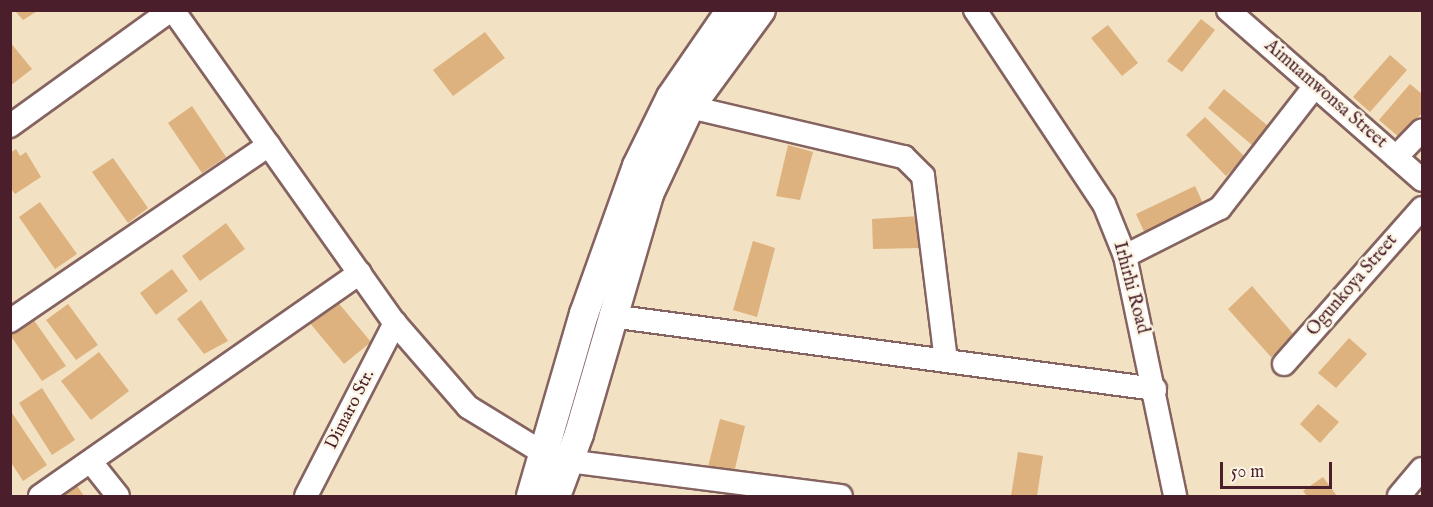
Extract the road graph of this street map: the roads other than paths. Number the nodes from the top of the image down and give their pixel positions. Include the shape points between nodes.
1 (172, 10) edge
2 (731, 10) edge
3 (761, 10) edge
4 (975, 10) edge
5 (1228, 10) edge
6 (1315, 86) junction
7 (690, 107) junction
8 (10, 126) edge
9 (1422, 130) edge
10 (269, 145) junction
11 (1396, 157) junction
12 (1422, 180) edge
13 (1422, 208) edge
14 (1125, 256) junction
15 (360, 273) junction
16 (611, 316) junction
17 (10, 321) edge
18 (395, 323) junction
19 (946, 361) junction
20 (1284, 364) dead end
21 (1155, 389) junction
22 (555, 457) junction
23 (91, 462) junction
24 (1422, 469) edge
25 (40, 496) edge
26 (118, 496) edge
27 (306, 496) edge
28 (531, 496) edge
29 (555, 496) edge
30 (841, 496) edge
31 (1175, 496) edge
32 (1399, 496) edge

1 - 8 street
1 - 10 street
2 - 22 main road via 671,97 636,166 584,314
3 - 7 main road
4 - 14 street, Irhirhi Road via 1079,162 1104,204
5 - 6 street, Aimuamwonsa Street
6 - 11 street, Aimuamwonsa Street
6 - 14 street via 1220,208
7 - 16 main road via 649,194
7 - 19 street via 904,158 923,176
9 - 11 street
10 - 15 street
10 - 17 street
11 - 12 street, Aimuamwonsa Street
13 - 20 street, Ogunkoya Street
14 - 21 street, Irhirhi Road
15 - 18 street
15 - 23 street
16 - 19 street
16 - 22 main road via 579,434
18 - 22 street via 468,407
18 - 27 street, Dimaro Str.
19 - 21 street
21 - 31 street, Irhirhi Road
22 - 28 main road
22 - 29 main road
22 - 30 street
23 - 25 street
23 - 26 street
24 - 32 street

